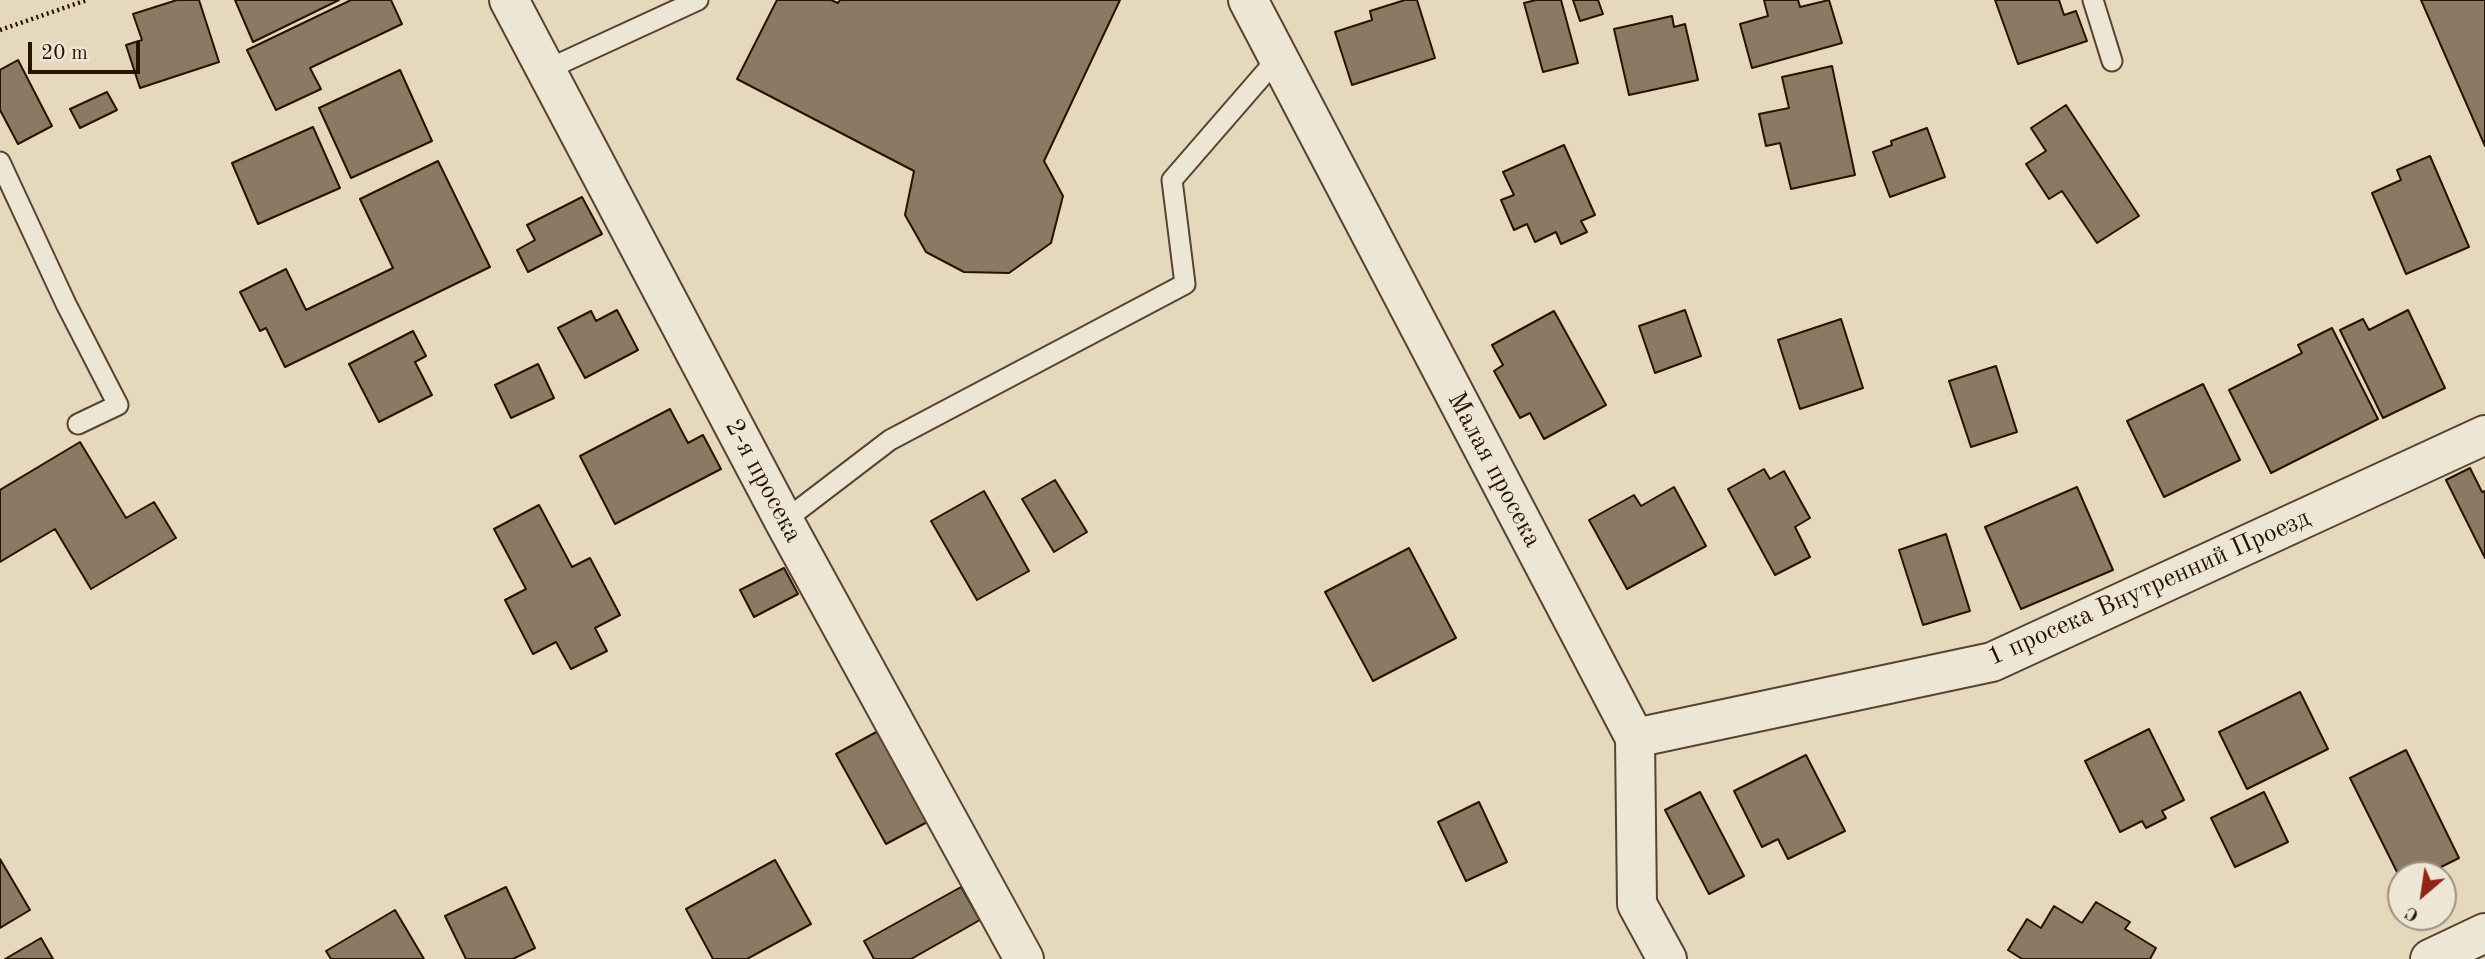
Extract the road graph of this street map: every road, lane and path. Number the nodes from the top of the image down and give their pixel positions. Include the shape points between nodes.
1 (87, 0) edge
2 (509, 0) edge
3 (698, 0) edge
4 (1248, 0) edge
5 (2093, 0) edge
6 (0, 30) edge
7 (1277, 59) junction
8 (2112, 61) dead end
9 (546, 70) junction
10 (0, 162) edge
11 (78, 424) dead end
12 (2485, 435) edge
13 (784, 521) junction
14 (1635, 737) junction
15 (2485, 933) edge
16 (1024, 959) edge
17 (1667, 959) edge
18 (2430, 959) edge

1 - 6 path
2 - 9 street, 2-я просека
3 - 9 lane
4 - 7 street, Малая просека
5 - 8 lane
7 - 13 lane via 1172,180 1185,284 890,440
7 - 14 street, Малая просека
9 - 13 street, 2-я просека
10 - 11 lane via 118,405
12 - 14 street, 1 просека Внутренний Проезд via 1992,662
13 - 16 street, 2-я просека
14 - 17 street, Малая просека via 1637,904
15 - 18 street

